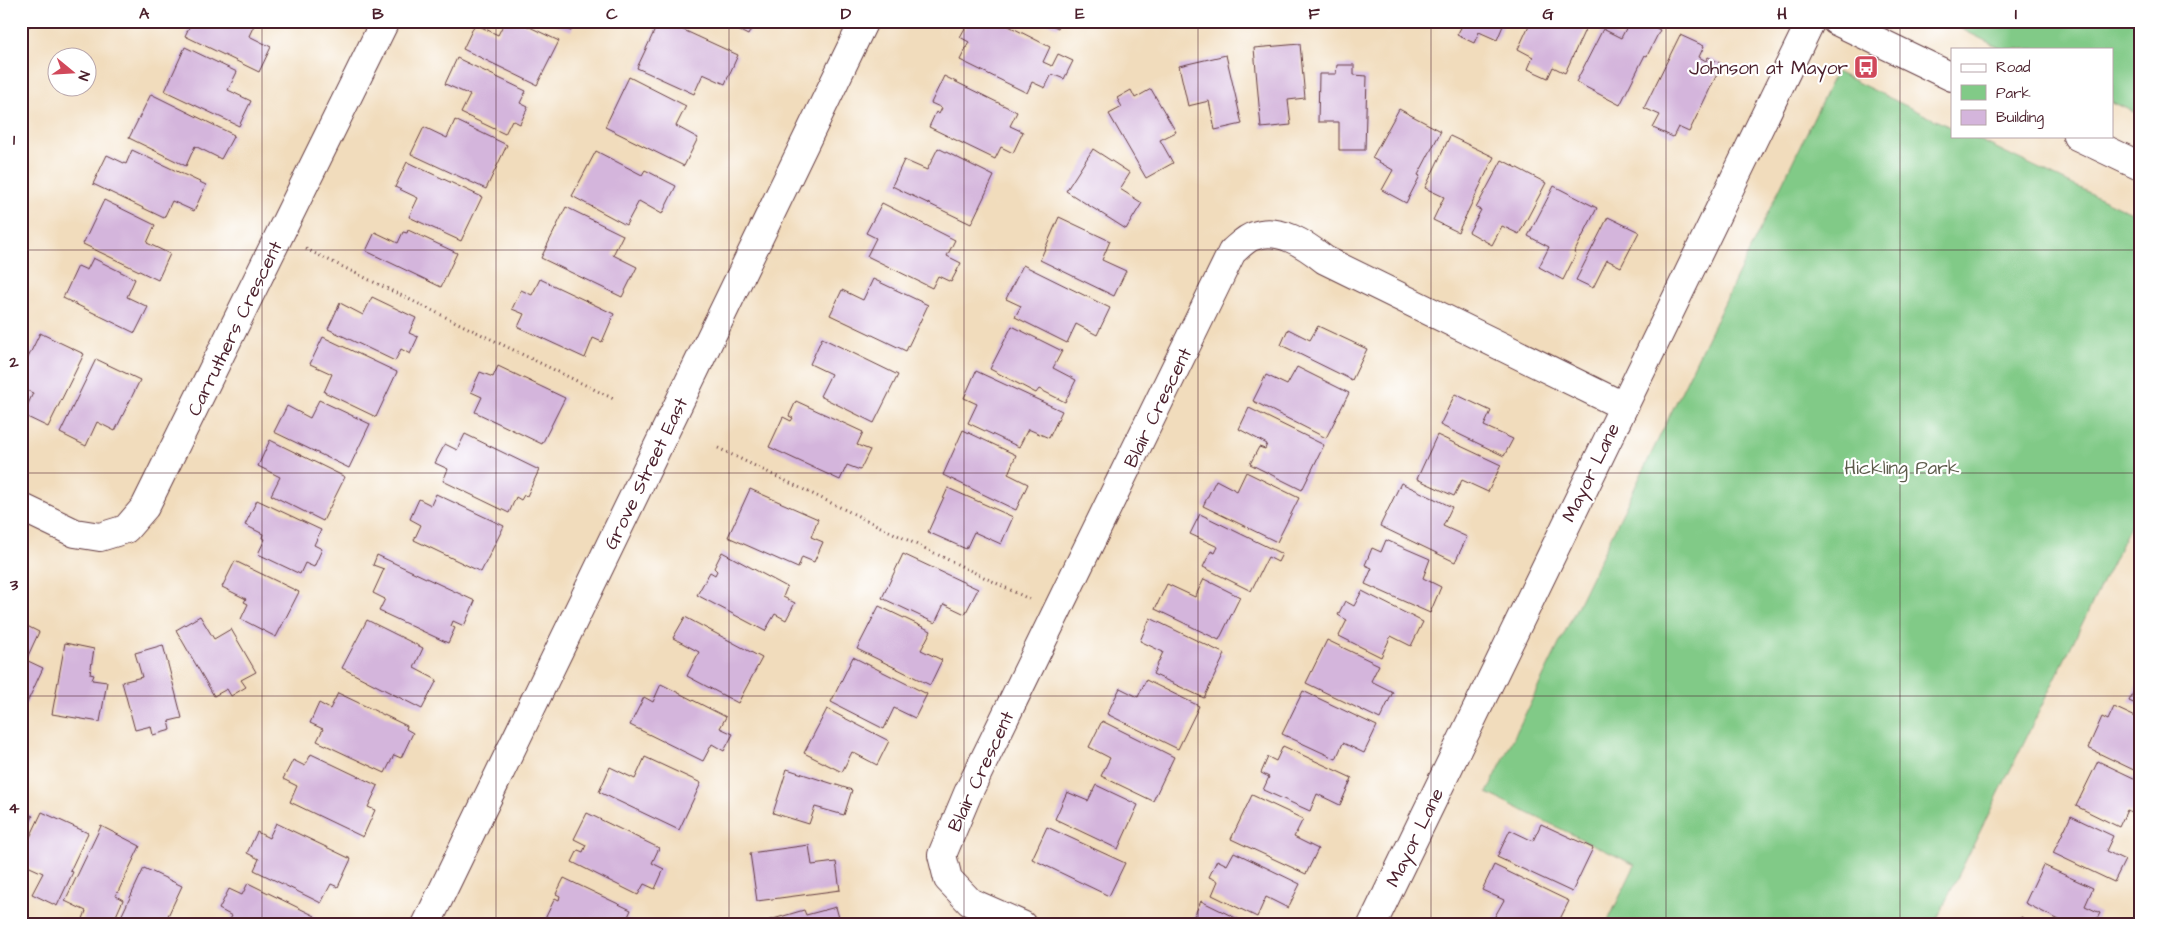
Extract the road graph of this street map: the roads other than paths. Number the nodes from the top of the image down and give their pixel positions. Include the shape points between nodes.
1 (385, 21) edge
2 (864, 21) edge
3 (1811, 21) edge
4 (1836, 21) edge
5 (1951, 77) edge
6 (2081, 138) edge
7 (2140, 166) edge
8 (1623, 406) junction
9 (21, 507) edge
10 (426, 925) edge
11 (1022, 925) edge
12 (1372, 925) edge

1 - 9 street, Carruthers Crescent via 145,507 126,528 100,537 76,533
2 - 10 street, Grove Street East
3 - 8 street, Mayor Lane
4 - 5 street
6 - 7 street
8 - 11 street, Blair Crescent via 1325,260 1305,244 1278,234 1254,236 1232,252 968,794 942,854 948,879 970,902
8 - 12 street, Mayor Lane

